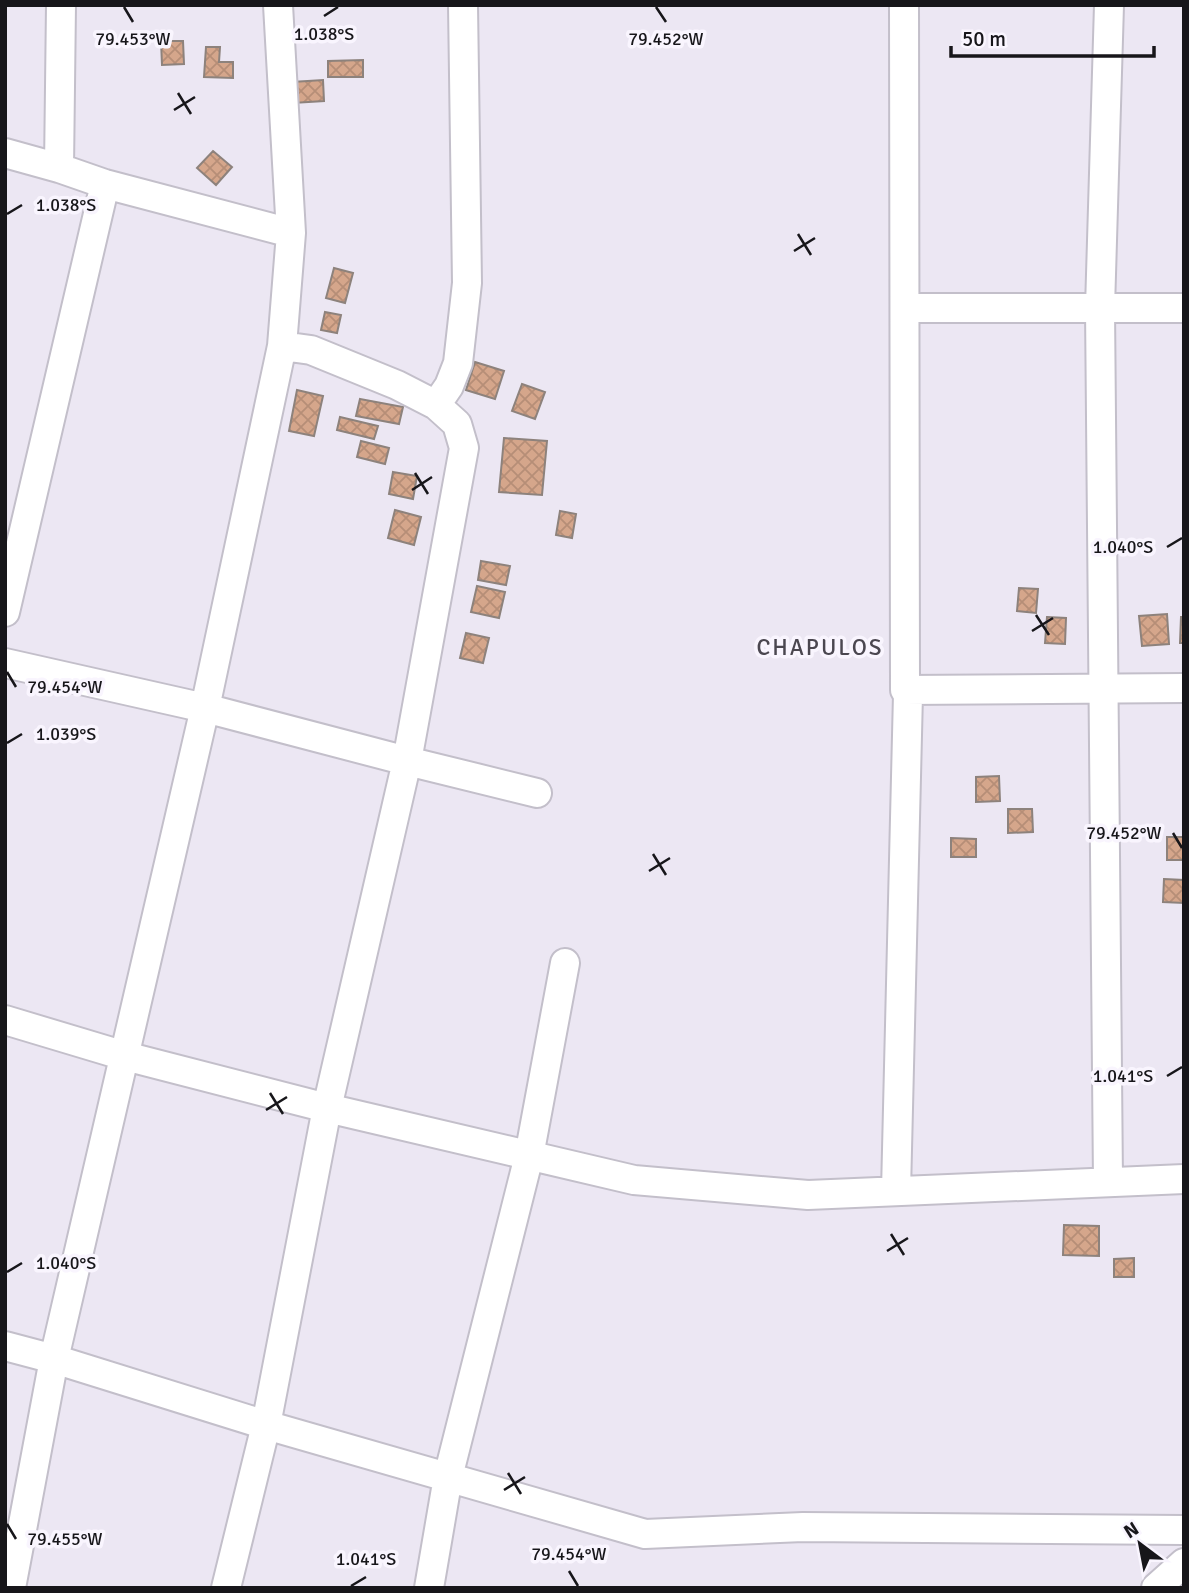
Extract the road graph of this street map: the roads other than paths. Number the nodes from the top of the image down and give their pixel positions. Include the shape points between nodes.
1 (61, 5) edge
2 (278, 5) edge
3 (463, 5) edge
4 (904, 5) edge
5 (1109, 5) edge
6 (5, 153) edge
7 (59, 168) junction
8 (105, 184) junction
9 (291, 233) junction
10 (1100, 308) junction
11 (905, 309) junction
12 (1184, 309) edge
13 (282, 346) junction
14 (436, 405) junction
15 (5, 612) edge
16 (5, 663) edge
17 (1184, 688) edge
18 (1104, 689) junction
19 (905, 690) junction
20 (205, 708) junction
21 (407, 761) junction
22 (537, 793) dead end
23 (565, 963) dead end
24 (5, 1020) edge
25 (125, 1056) junction
26 (327, 1108) junction
27 (529, 1156) junction
28 (1184, 1178) edge
29 (1108, 1182) junction
30 (896, 1191) junction
31 (5, 1346) edge
32 (54, 1359) junction
33 (266, 1425) junction
34 (448, 1477) junction
35 (1184, 1530) edge
36 (1184, 1563) edge
37 (11, 1588) edge
38 (226, 1588) edge
39 (429, 1588) edge
40 (1156, 1588) edge

1 - 7 street
2 - 9 street
3 - 14 street via 466,293 458,363
4 - 11 street
5 - 10 street
6 - 7 street
7 - 8 street
8 - 9 street
8 - 15 street
9 - 13 street
10 - 11 street
10 - 12 street
10 - 18 street
11 - 19 street
13 - 14 street via 311,350
13 - 20 street
14 - 21 street via 457,424 464,448
16 - 20 street
17 - 18 street
18 - 19 street
18 - 29 street
19 - 30 street
20 - 21 street
20 - 25 street
21 - 22 street
21 - 26 street
23 - 27 street
24 - 25 street
25 - 26 street
25 - 32 street
26 - 27 street
26 - 33 street
27 - 30 street via 634,1180 808,1195
27 - 34 street
28 - 29 street
29 - 30 street
31 - 32 street
32 - 33 street
32 - 37 street
33 - 34 street
33 - 38 street
34 - 35 street via 645,1534 803,1527
34 - 39 street
36 - 40 street

